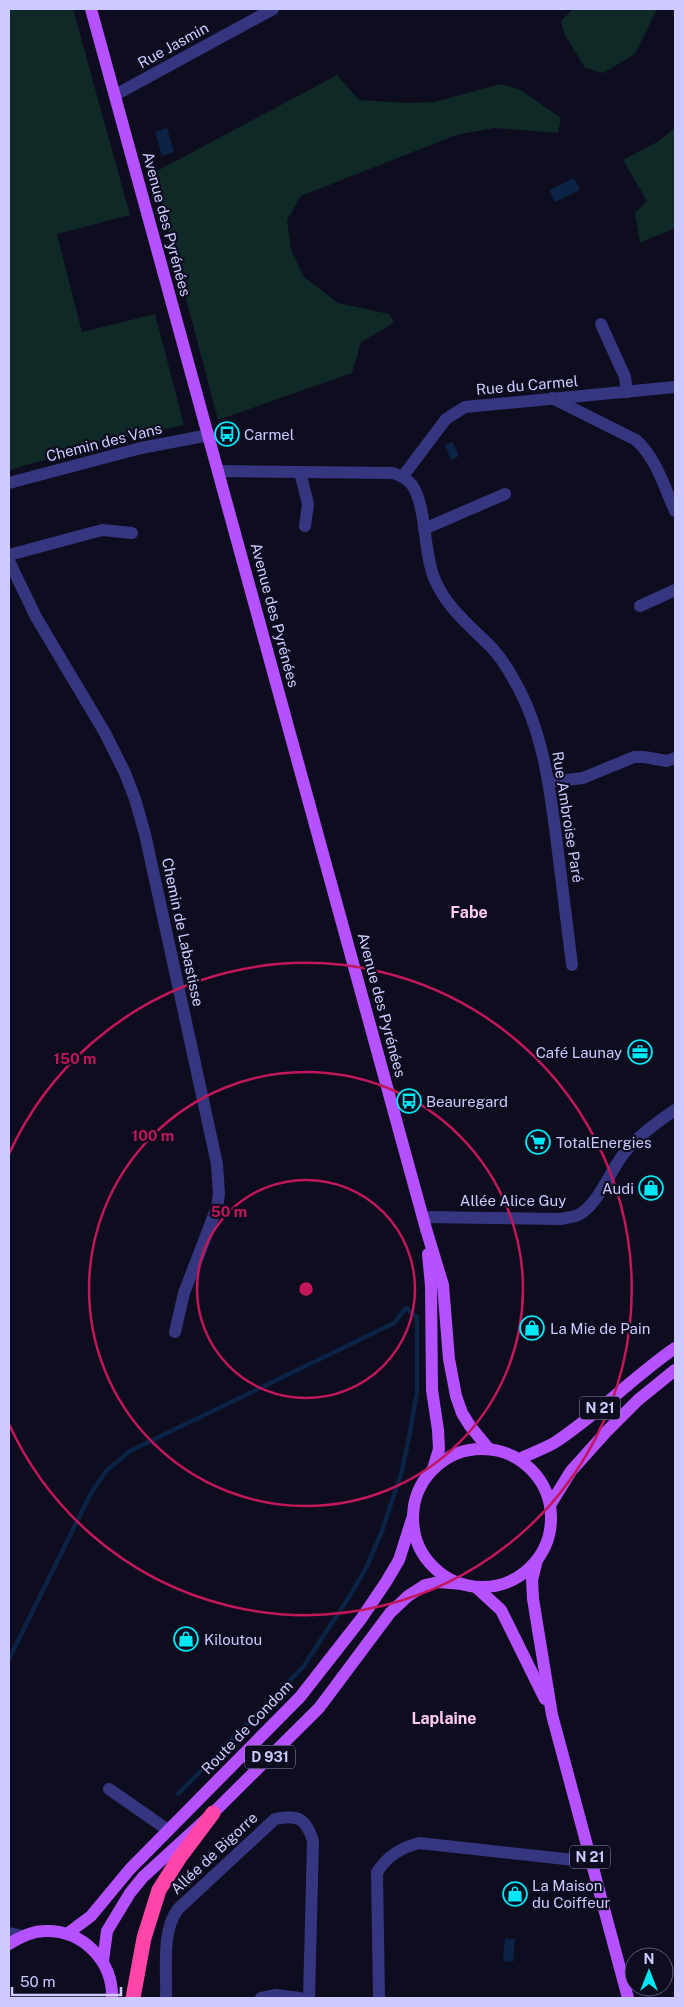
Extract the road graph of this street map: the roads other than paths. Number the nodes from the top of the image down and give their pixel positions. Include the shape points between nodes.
1 (92, 9) edge
2 (273, 9) edge
3 (115, 95) junction
4 (601, 324) dead end
5 (675, 387) edge
6 (627, 392) junction
7 (552, 398) junction
8 (208, 435) junction
9 (218, 471) junction
10 (300, 472) junction
11 (403, 476) junction
12 (9, 483) edge
13 (505, 494) dead end
14 (675, 511) edge
15 (305, 526) dead end
16 (424, 529) junction
17 (132, 533) dead end
18 (9, 554) edge
19 (9, 561) edge
20 (675, 590) edge
21 (640, 606) dead end
22 (675, 758) edge
23 (549, 782) junction
24 (572, 965) dead end
25 (675, 1110) edge
26 (424, 1223) junction
27 (175, 1332) dead end
28 (675, 1348) edge
29 (675, 1370) edge
30 (489, 1449) junction
31 (519, 1459) junction
32 (433, 1469) junction
33 (550, 1505) junction
34 (413, 1516) junction
35 (537, 1560) junction
36 (462, 1584) junction
37 (476, 1587) junction
38 (552, 1715) junction
39 (109, 1789) dead end
40 (213, 1813) junction
41 (168, 1830) junction
42 (592, 1862) junction
43 (9, 1933) edge
44 (67, 1934) junction
45 (23, 1936) junction
46 (9, 1944) edge
47 (103, 1962) junction
48 (112, 1998) edge
49 (133, 1998) edge
50 (166, 1998) edge
51 (261, 1998) edge
52 (300, 1998) edge
53 (309, 1998) edge
54 (379, 1998) edge
55 (628, 1998) edge

1 - 3 main road, Avenue des Pyrénées
2 - 3 street, Rue Jasmin
3 - 8 main road, Avenue des Pyrénées
4 - 6 street via 625,377
5 - 6 street, Rue du Carmel
6 - 7 street, Rue du Carmel
7 - 11 street, Rue du Carmel via 472,406 454,412
7 - 14 street via 640,444 654,462
8 - 9 main road, Avenue des Pyrénées
8 - 12 street, Chemin des Vans via 141,448
9 - 10 street
9 - 26 main road, Avenue des Pyrénées
10 - 11 street via 393,473
10 - 15 street via 308,504
11 - 16 street, Rue Ambroise Paré via 417,497
13 - 16 street
16 - 23 street, Rue Ambroise Paré via 428,565 443,598 492,648 525,700
17 - 18 street via 102,530
19 - 27 street, Chemin de Labastisse via 36,617 104,733 135,799 210,1135 220,1194 184,1292
20 - 21 street
22 - 23 street via 666,761 634,757 583,778
23 - 24 street, Rue Ambroise Paré
25 - 26 street, Allée Alice Guy via 625,1152 588,1208 577,1216
26 - 30 main road, Avenue des Pyrénées via 443,1285 449,1359 456,1396 470,1426
26 - 32 main road, Avenue des Pyrénées via 431,1286 432,1390 439,1449
28 - 31 main road, N 21 via 583,1423 552,1444
29 - 33 main road, N 21 via 607,1430 570,1471
30 - 31 main road
30 - 32 main road via 468,1450 449,1457
31 - 33 main road via 534,1471
32 - 34 main road via 415,1499
33 - 35 main road via 551,1525 547,1543
34 - 36 main road via 416,1538 426,1558 442,1574
34 - 41 main road, Route de Condom / D 931 via 398,1560 333,1657 300,1697
35 - 37 main road via 520,1576 499,1585
35 - 38 main road, N 21 via 532,1580 533,1599
36 - 37 main road
36 - 40 main road, D 931 via 425,1584 408,1596 390,1613 319,1708
37 - 38 main road, N 21 via 501,1610
38 - 42 main road, N 21
39 - 41 street
40 - 47 main road, D 931 via 130,1893 107,1931
40 - 49 highway via 159,1890 144,1938
41 - 44 main road, Route de Condom / D 931 via 130,1869 92,1916
42 - 54 street via 418,1843 402,1848 384,1861 377,1872
42 - 55 main road, N 21
43 - 45 street
44 - 45 main road via 45,1931
44 - 47 main road via 93,1949
45 - 46 main road
47 - 48 main road via 110,1978
50 - 53 street, Allée de Bigorre via 168,1929 172,1917 274,1819 290,1816 302,1820 310,1829 313,1841
51 - 52 street via 276,1995

